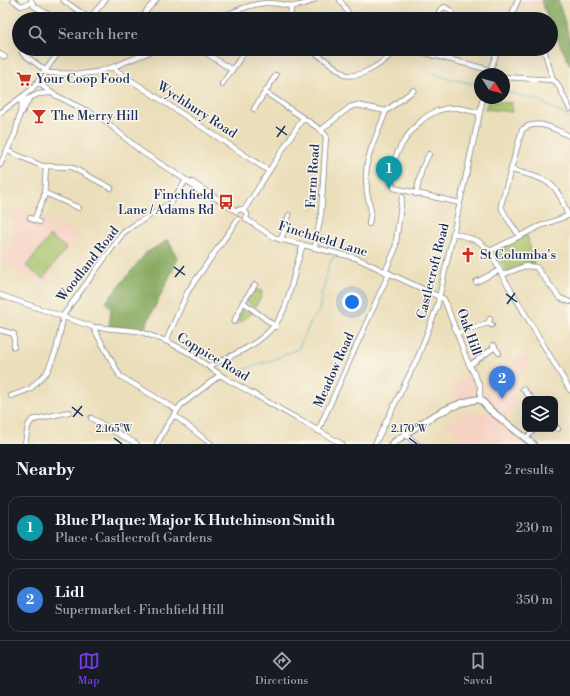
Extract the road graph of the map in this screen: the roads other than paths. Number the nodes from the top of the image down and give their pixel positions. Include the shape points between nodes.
1 (13, 0) edge
2 (63, 0) edge
3 (105, 0) edge
4 (156, 0) edge
5 (314, 0) edge
6 (340, 0) edge
7 (518, 0) edge
8 (31, 1) edge
9 (308, 1) edge
10 (274, 2) edge
11 (291, 7) junction
12 (45, 12) edge
13 (80, 12) edge
14 (96, 12) edge
15 (146, 12) edge
16 (236, 12) edge
17 (291, 12) edge
18 (348, 12) edge
19 (439, 12) edge
20 (452, 12) edge
21 (513, 12) edge
22 (25, 56) edge
23 (56, 56) edge
24 (139, 56) edge
25 (211, 56) edge
26 (242, 56) edge
27 (319, 56) edge
28 (388, 56) edge
29 (434, 56) edge
30 (496, 56) edge
31 (546, 56) edge
32 (114, 68) junction
33 (476, 68) edge
34 (491, 68) edge
35 (232, 70) junction
36 (45, 71) junction
37 (276, 75) dead end
38 (510, 77) edge
39 (553, 80) junction
40 (36, 84) junction
41 (222, 84) dead end
42 (42, 86) junction
43 (30, 90) junction
44 (414, 90) dead end
45 (265, 92) junction
46 (24, 94) junction
47 (53, 94) junction
48 (34, 95) junction
49 (22, 102) junction
50 (481, 104) edge
51 (10, 106) junction
52 (567, 108) edge
53 (254, 109) dead end
54 (386, 111) junction
55 (0, 113) edge
56 (479, 113) junction
57 (21, 116) junction
58 (303, 118) junction
59 (321, 130) junction
60 (570, 136) edge
61 (8, 151) junction
62 (429, 154) dead end
63 (0, 165) edge
64 (46, 167) junction
65 (512, 170) junction
66 (269, 171) junction
67 (186, 180) junction
68 (111, 188) dead end
69 (44, 193) junction
70 (416, 194) junction
71 (402, 197) dead end
72 (460, 203) junction
73 (79, 208) dead end
74 (244, 210) junction
75 (236, 212) junction
76 (289, 215) dead end
77 (569, 215) edge
78 (238, 219) junction
79 (246, 219) junction
80 (39, 222) dead end
81 (369, 224) dead end
82 (454, 234) junction
83 (519, 236) junction
84 (282, 240) junction
85 (303, 245) junction
86 (315, 247) junction
87 (490, 251) junction
88 (500, 270) junction
89 (387, 273) junction
90 (502, 275) junction
91 (476, 282) dead end
92 (255, 286) dead end
93 (0, 296) edge
94 (440, 298) junction
95 (243, 302) junction
96 (570, 302) edge
97 (62, 317) junction
98 (234, 322) dead end
99 (490, 322) dead end
100 (276, 326) junction
101 (93, 327) junction
102 (0, 330) edge
103 (457, 333) junction
104 (166, 341) junction
105 (14, 347) dead end
106 (500, 353) dead end
107 (470, 365) junction
108 (209, 367) junction
109 (220, 375) junction
110 (523, 389) dead end
111 (570, 390) edge
112 (11, 396) dead end
113 (529, 396) edge
114 (480, 399) junction
115 (177, 410) junction
116 (69, 412) dead end
117 (174, 415) junction
118 (91, 418) dead end
119 (318, 430) junction
120 (532, 432) edge
121 (405, 434) junction
122 (526, 438) junction
123 (333, 442) edge
124 (377, 443) edge
125 (25, 444) edge
126 (137, 444) edge
127 (157, 444) edge
128 (212, 444) edge
129 (342, 444) edge
130 (392, 444) edge
131 (417, 444) edge
132 (532, 444) edge

1 - 8 street via 21,6
2 - 13 street
3 - 14 street
4 - 15 street
5 - 9 street
6 - 18 street
7 - 21 street
8 - 12 street
9 - 11 street via 300,6
10 - 11 street
10 - 16 street
11 - 17 street
19 - 20 street via 446,7
22 - 36 street
23 - 36 street
24 - 32 street
25 - 35 street
26 - 35 street
27 - 28 street via 349,76 356,76 381,64
29 - 33 street
30 - 34 street
31 - 39 street
32 - 36 street via 81,74
32 - 66 street, Wychbury Road
35 - 41 street
36 - 40 street
36 - 42 street
37 - 45 street
38 - 39 street
39 - 52 street via 557,83
40 - 42 street
40 - 43 street
42 - 47 street
42 - 48 street
43 - 46 street
43 - 48 street
44 - 54 street
45 - 53 street
45 - 58 street, Farm Road
46 - 49 street
46 - 51 street
47 - 48 street
47 - 67 street via 103,119 142,152
48 - 49 street
48 - 57 street
49 - 51 street
49 - 57 street
50 - 56 street, Castlecroft Road
51 - 55 street
54 - 59 street via 350,106
54 - 81 street via 367,163 366,187 371,213
56 - 70 street via 454,107 444,108 435,111 412,130 397,155 391,179 394,188
56 - 72 street, Castlecroft Road
57 - 61 street
58 - 59 street, Farm Road
58 - 66 street
59 - 86 street, Farm Road via 326,136 327,146 322,214
60 - 65 street via 541,124 529,125 522,130
61 - 63 street
61 - 64 street
62 - 70 street via 422,168
64 - 68 street via 71,167
64 - 69 street
65 - 77 street via 538,177 551,184 561,195
65 - 83 street via 502,208
66 - 74 street
67 - 75 street via 200,192 215,198
67 - 97 street, Woodland Road via 171,203 123,233
69 - 73 street
69 - 80 street via 32,219
70 - 72 street
71 - 89 street, Meadow Road via 395,250
72 - 82 street, Castlecroft Road
74 - 75 street
74 - 79 street via 247,214
75 - 78 street
76 - 84 street
77 - 83 street
78 - 79 street
78 - 104 street via 188,291
79 - 84 street, Finchfield Lane
82 - 87 street via 474,239
82 - 94 street, Castlecroft Road
83 - 87 street
84 - 85 street, Finchfield Lane
85 - 86 street, Finchfield Lane
85 - 100 street via 295,265 287,302
86 - 89 street, Finchfield Lane via 351,257
87 - 88 street
88 - 90 street
88 - 91 street
89 - 94 street, Finchfield Lane via 428,290
89 - 119 street, Meadow Road
90 - 96 street via 525,266 536,267 560,298
90 - 111 street
92 - 95 street
93 - 97 street, Coppice Road
94 - 103 street, Oak Hill via 447,303
94 - 124 street, Castlecroft Road via 426,339
95 - 98 street
95 - 100 street
97 - 101 street, Coppice Road
97 - 112 street via 56,351 47,372 30,389
99 - 103 street
100 - 108 street via 245,349
101 - 104 street, Coppice Road via 138,331
101 - 115 street via 120,376
102 - 105 street via 14,334
103 - 107 street, Oak Hill
104 - 108 street, Coppice Road
106 - 107 street via 494,346
107 - 114 street, Oak Hill via 480,386
108 - 109 street, Coppice Road
109 - 115 street
109 - 119 street, Coppice Road
110 - 113 street
114 - 121 main road via 461,403
114 - 122 main road
115 - 117 street
116 - 125 street via 32,420 28,426
117 - 127 street
117 - 128 street
118 - 126 street
119 - 123 street, Coppice Road
120 - 122 street
121 - 130 main road
121 - 131 street
122 - 132 main road
123 - 129 street, Coppice Road

